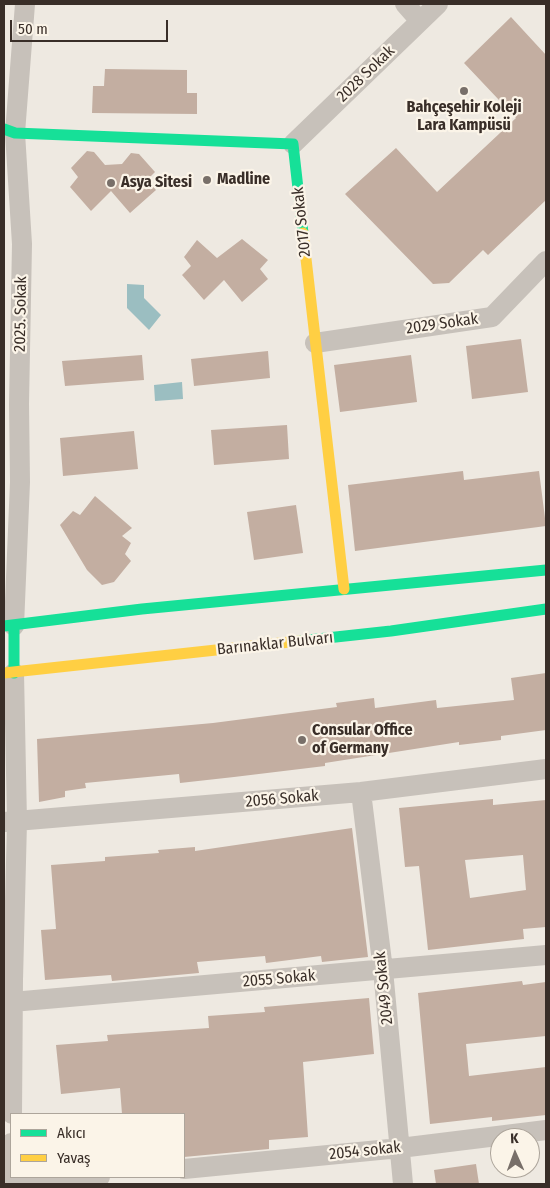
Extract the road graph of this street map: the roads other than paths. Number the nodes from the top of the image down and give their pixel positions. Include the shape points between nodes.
1 (25, 4) edge
2 (405, 4) edge
3 (438, 4) edge
4 (420, 21) junction
5 (10, 131) edge
6 (293, 144) junction
7 (546, 261) edge
8 (315, 343) junction
9 (11, 404) edge
10 (10, 548) edge
11 (546, 570) edge
12 (344, 589) junction
13 (546, 609) edge
14 (9, 626) edge
15 (9, 673) edge
16 (546, 769) edge
17 (361, 792) junction
18 (11, 822) edge
19 (546, 955) edge
20 (383, 970) junction
21 (8, 980) edge
22 (12, 1002) junction
23 (12, 1113) edge
24 (546, 1130) edge
25 (400, 1148) junction
26 (185, 1169) edge
27 (89, 1178) edge
28 (23, 1184) edge
29 (403, 1184) edge

1 - 5 street, 2025. Sokak
2 - 4 street
3 - 4 street, 2028 Sokak
4 - 6 street, 2028 Sokak
5 - 6 main road
5 - 9 street, 2025. Sokak via 22,244
6 - 8 main road, 2017 Sokak
7 - 8 street, 2029 Sokak via 492,317
8 - 12 main road, 2017 Sokak
9 - 10 street, 2025. Sokak via 20,482
10 - 14 street, 2025. Sokak
11 - 12 main road
12 - 14 main road
13 - 15 main road, Barınaklar Bulvarı via 392,631
14 - 15 main road
15 - 18 street
16 - 17 street, 2056 Sokak
17 - 18 street, 2056 Sokak
17 - 20 street, 2049 Sokak
18 - 21 street
19 - 20 street, 2055 Sokak
20 - 22 street, 2055 Sokak
20 - 25 street, 2049 Sokak
21 - 22 street
22 - 23 street
24 - 25 street, 2054 sokak
25 - 26 street, 2054 sokak
25 - 29 street, 2049 Sokak
27 - 28 street

